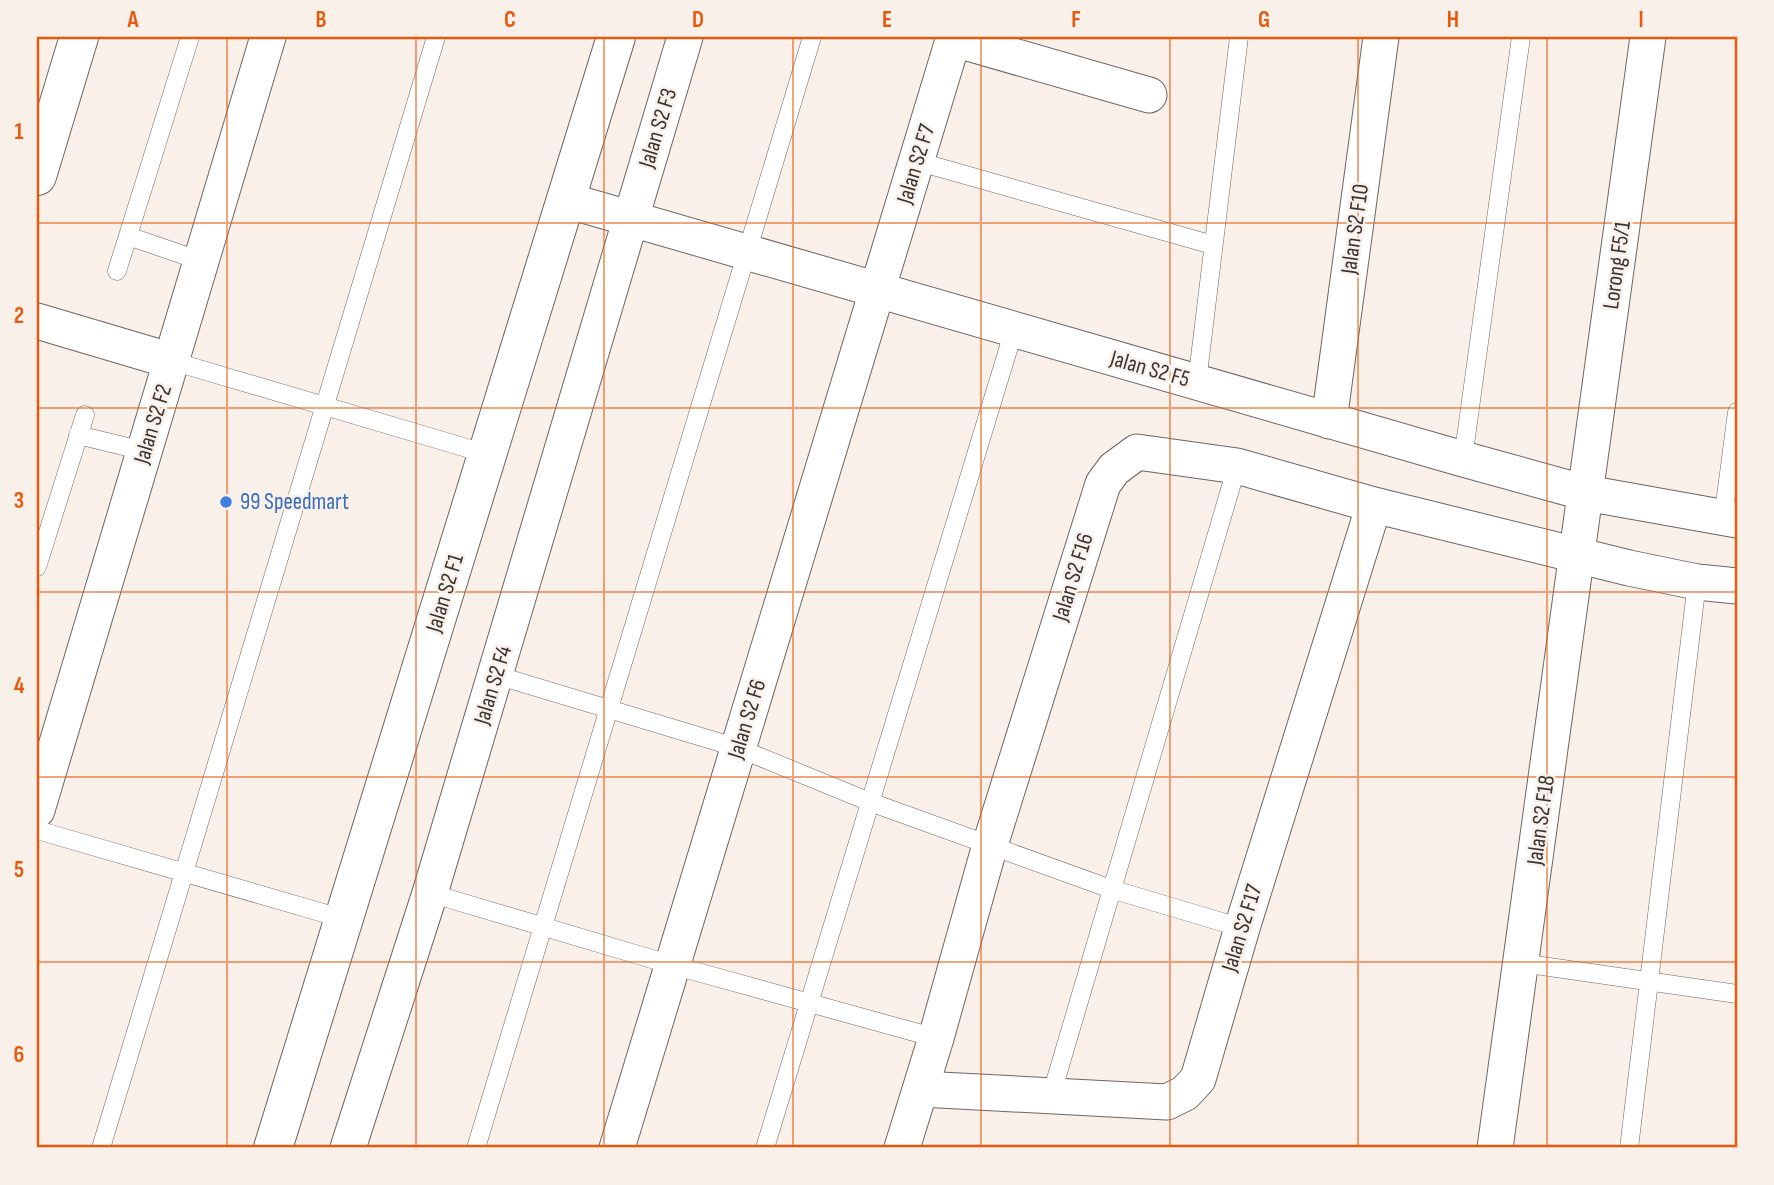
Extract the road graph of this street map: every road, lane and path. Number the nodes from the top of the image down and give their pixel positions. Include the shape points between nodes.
1 (79, 37) edge
2 (190, 37) edge
3 (268, 37) edge
4 (436, 37) edge
5 (616, 37) edge
6 (685, 37) edge
7 (811, 37) edge
8 (1239, 37) edge
9 (1381, 37) edge
10 (1521, 37) edge
11 (1648, 37) edge
12 (954, 38) edge
13 (1149, 95) dead end
14 (916, 162) junction
15 (37, 176) edge
16 (566, 200) junction
17 (631, 219) junction
18 (128, 236) junction
19 (1213, 246) junction
20 (747, 252) junction
21 (201, 261) junction
22 (117, 271) dead end
23 (877, 290) junction
24 (37, 321) edge
25 (1014, 330) junction
26 (172, 361) junction
27 (1197, 382) junction
28 (325, 406) junction
29 (1737, 412) edge
30 (85, 415) dead end
31 (1329, 421) junction
32 (78, 435) junction
33 (144, 451) junction
34 (487, 454) junction
35 (1463, 459) junction
36 (1237, 466) junction
37 (1586, 493) junction
38 (1374, 505) junction
39 (1730, 519) edge
40 (1577, 554) junction
41 (37, 567) edge
42 (1697, 582) junction
43 (1737, 586) edge
44 (496, 675) junction
45 (609, 709) junction
46 (738, 748) junction
47 (40, 790) edge
48 (870, 802) junction
49 (37, 830) edge
50 (990, 845) junction
51 (184, 873) junction
52 (1111, 889) junction
53 (430, 892) junction
54 (344, 919) junction
55 (543, 926) junction
56 (1242, 928) junction
57 (1521, 963) junction
58 (673, 965) junction
59 (1649, 981) junction
60 (1737, 994) edge
61 (810, 1002) junction
62 (936, 1038) junction
63 (921, 1089) junction
64 (1051, 1096) junction
65 (101, 1148) edge
66 (273, 1148) edge
67 (348, 1148) edge
68 (477, 1148) edge
69 (617, 1148) edge
70 (765, 1148) edge
71 (902, 1148) edge
72 (1495, 1148) edge
73 (1629, 1148) edge

1 - 15 street
2 - 18 lane
3 - 21 street, Jalan S2 F2
4 - 28 lane
5 - 16 street, Jalan S2 F1
6 - 17 street, Jalan S2 F3
7 - 20 lane
8 - 19 lane
9 - 31 street, Jalan S2 F10
10 - 35 lane
11 - 37 street, Lorong F5/1
12 - 13 street
12 - 14 street, Jalan S2 F7
14 - 19 lane
14 - 23 street, Jalan S2 F7
16 - 17 street, Jalan S2 F5
16 - 34 street, Jalan S2 F1
17 - 20 street, Jalan S2 F5
17 - 44 street, Jalan S2 F4
18 - 21 lane
18 - 22 lane
19 - 27 lane
20 - 23 street, Jalan S2 F5
20 - 45 lane
21 - 26 street, Jalan S2 F2
23 - 25 street, Jalan S2 F5
23 - 46 street, Jalan S2 F6
24 - 26 street
25 - 27 street, Jalan S2 F5
25 - 48 lane
26 - 28 lane
26 - 33 street, Jalan S2 F2
27 - 31 street, Jalan S2 F5
28 - 34 lane
28 - 51 lane
29 - 39 lane
30 - 32 lane
31 - 35 street, Jalan S2 F5
32 - 33 lane
32 - 41 lane
33 - 47 street, Jalan S2 F2
34 - 54 street, Jalan S2 F1
35 - 37 street, Jalan S2 F5
36 - 38 street, Jalan S2 F16
36 - 50 street, Jalan S2 F16 via 1137,452 1102,484
36 - 52 lane
37 - 39 street, Jalan S2 F5
37 - 40 street, Jalan S2 F18
38 - 40 street, Jalan S2 F16
38 - 56 street, Jalan S2 F17
40 - 42 street, Jalan S2 F16
40 - 57 street, Jalan S2 F18
42 - 43 street, Jalan S2 F16
42 - 59 lane
44 - 45 lane
44 - 53 street, Jalan S2 F4
45 - 46 lane
45 - 55 lane
46 - 48 lane
46 - 58 street, Jalan S2 F6
48 - 50 lane
48 - 61 lane
49 - 51 lane
50 - 52 lane
50 - 62 street, Jalan S2 F16
51 - 54 lane
51 - 65 lane
52 - 56 lane
52 - 64 lane
53 - 55 lane
53 - 67 street, Jalan S2 F4
54 - 66 street, Jalan S2 F1
55 - 58 lane
55 - 68 lane
56 - 64 street, Jalan S2 F17 via 1198,1079 1185,1093 1167,1102
57 - 59 lane
57 - 72 street, Jalan S2 F18
58 - 61 lane
58 - 69 street, Jalan S2 F6
59 - 60 lane
59 - 73 lane
61 - 62 lane
61 - 70 lane
62 - 63 street, Jalan S2 F16
63 - 64 street, Jalan S2 F17
63 - 71 street, Jalan S2 F16

